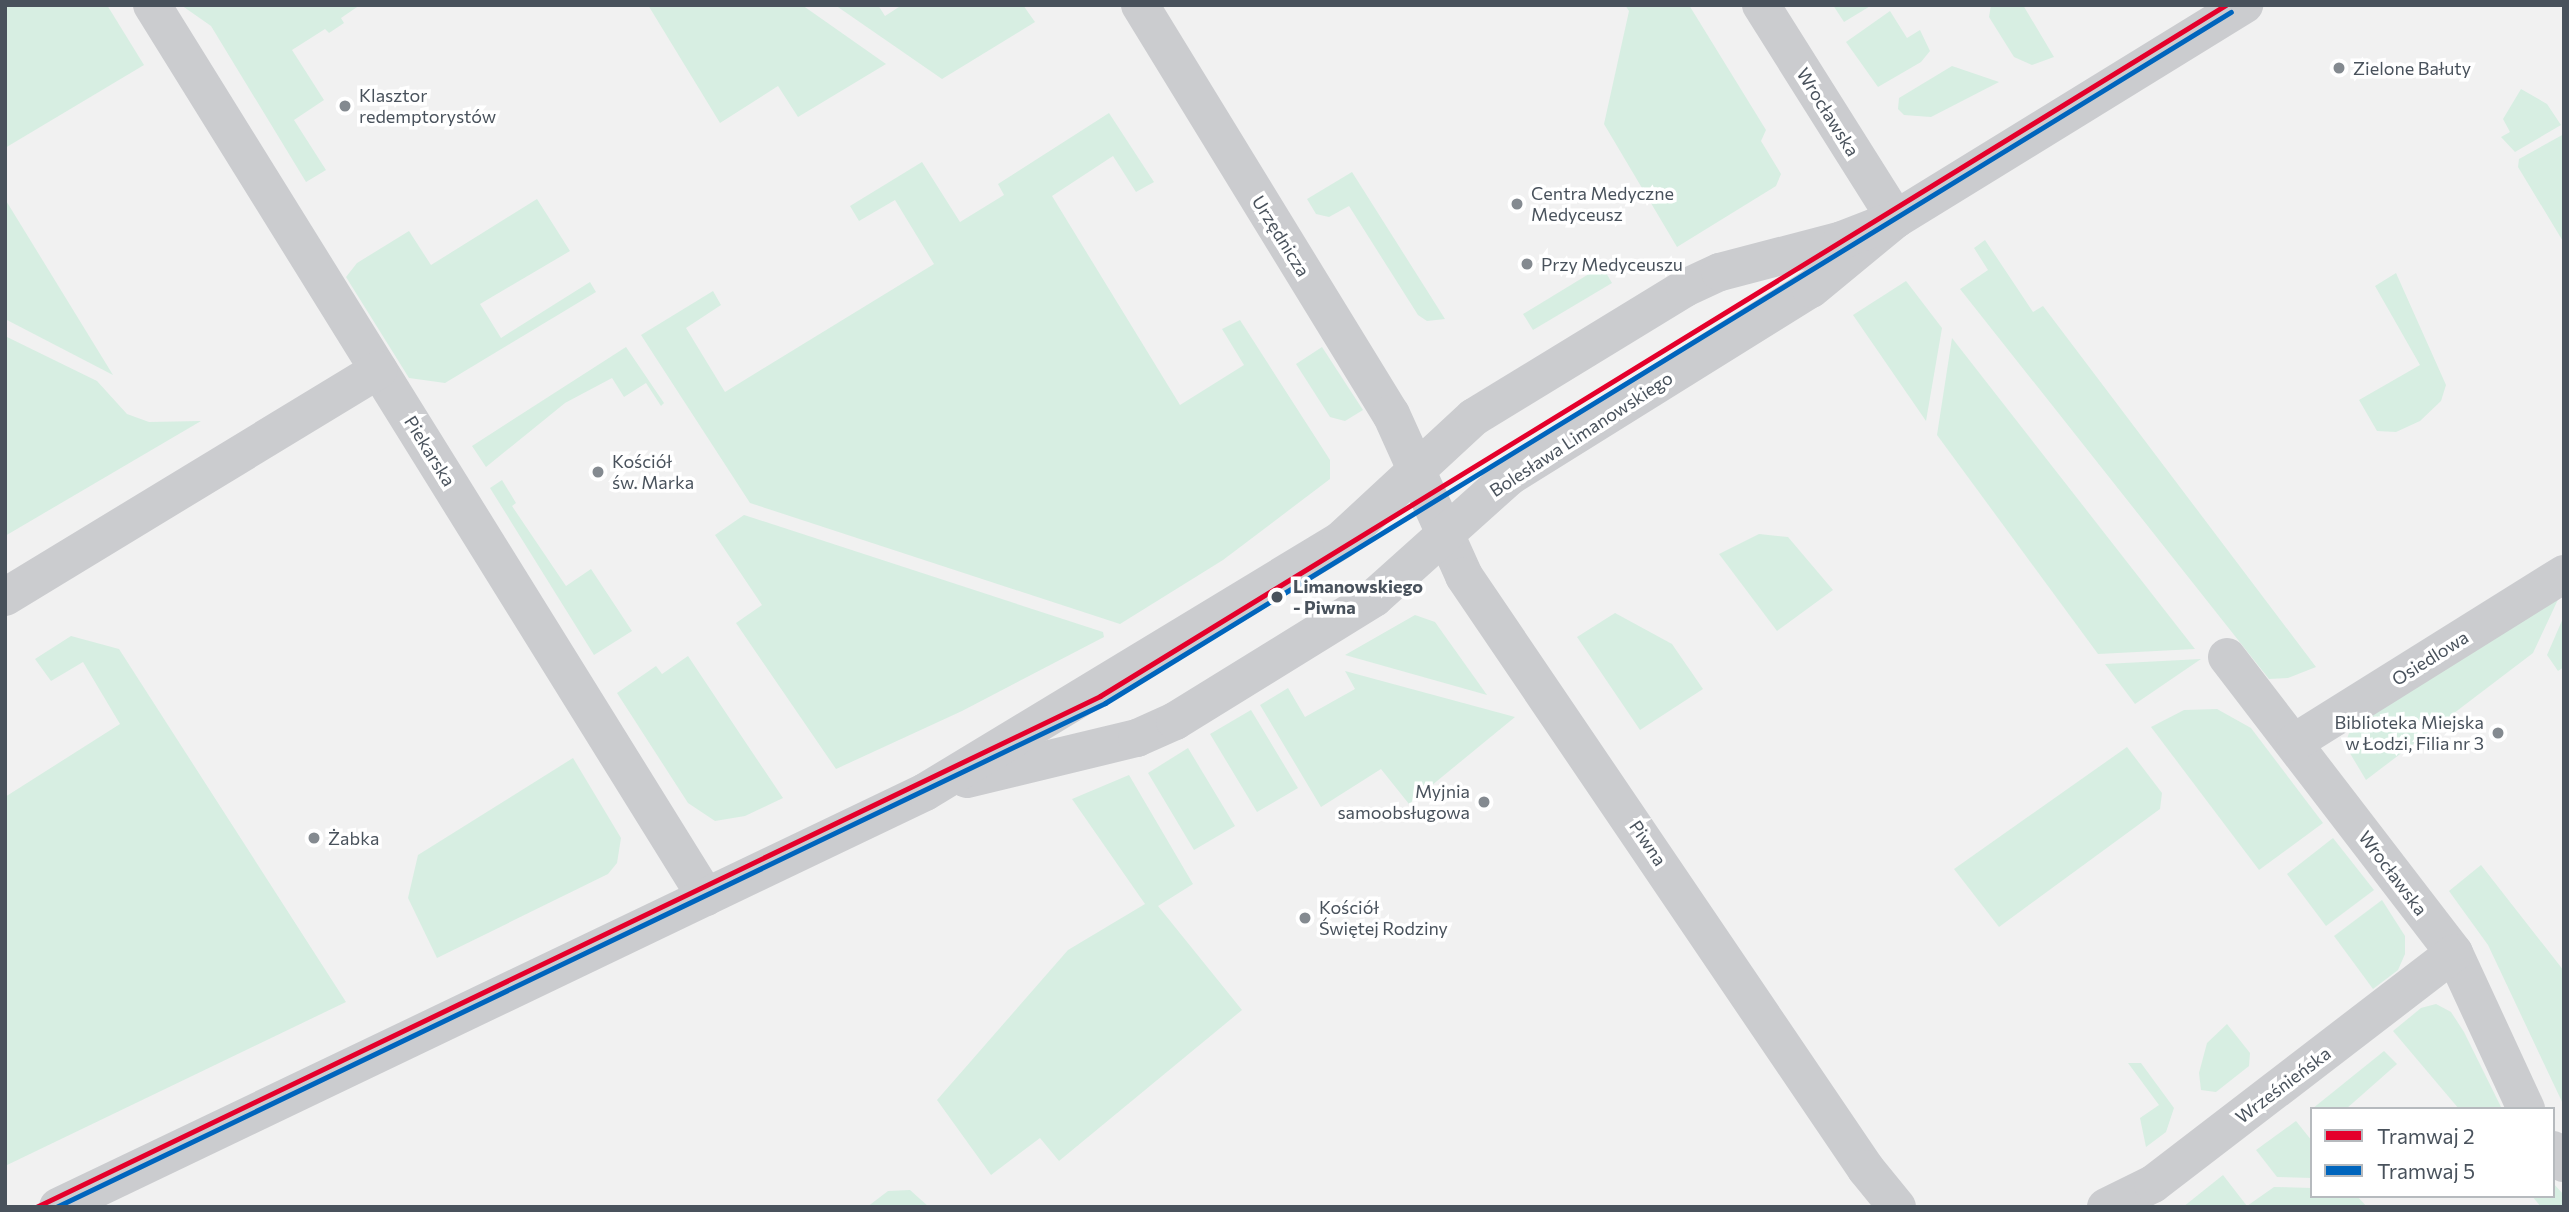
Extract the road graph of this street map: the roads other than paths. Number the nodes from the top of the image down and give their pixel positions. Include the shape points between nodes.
1 (152, 5) edge
2 (1140, 5) edge
3 (1761, 5) edge
4 (2244, 5) edge
5 (1896, 219) junction
6 (378, 370) junction
7 (1417, 469) junction
8 (1443, 536) junction
9 (2564, 574) edge
10 (5, 597) edge
11 (2227, 657) dead end
12 (2295, 742) junction
13 (925, 792) junction
14 (705, 897) junction
15 (2454, 953) junction
16 (2525, 1107) edge
17 (58, 1207) edge
18 (1897, 1207) edge
19 (2106, 1207) edge

1 - 6 street, Piekarska
2 - 7 street, Urzędnicza via 1391,414
3 - 5 street, Wrocławska
4 - 5 street, Bolesława Limanowskiego
5 - 7 street, Bolesława Limanowskiego via 1842,240 1720,272 1685,288 1474,417
5 - 8 street, Bolesława Limanowskiego via 1811,289 1510,476
6 - 10 street
6 - 14 street, Piekarska
7 - 8 street, Piwna
7 - 13 street, Bolesława Limanowskiego via 1341,540
8 - 13 street, Bolesława Limanowskiego via 1374,598 1175,721 1137,738
8 - 18 street, Piwna via 1464,576 1866,1170
9 - 12 street, Osiedlowa
11 - 12 street, Wrocławska
12 - 15 street, Wrocławska
13 - 14 street, Bolesława Limanowskiego
14 - 17 street, Bolesława Limanowskiego
15 - 16 street, Wrocławska
15 - 19 street, Wrześnieńska via 2153,1184

